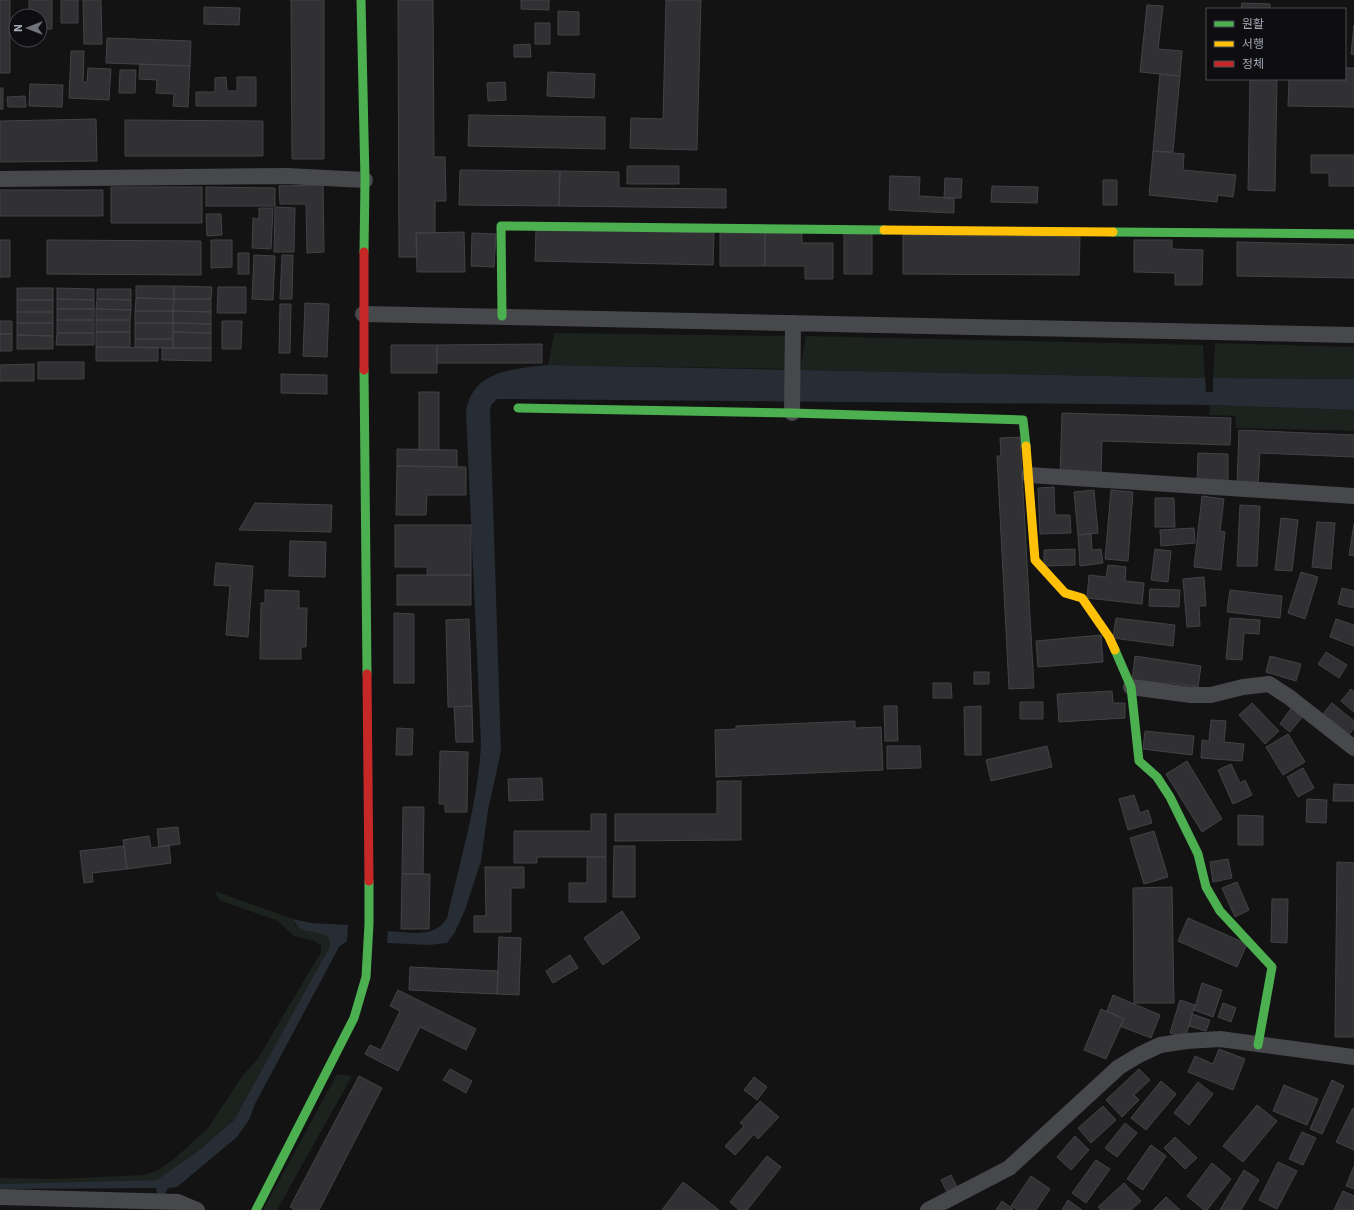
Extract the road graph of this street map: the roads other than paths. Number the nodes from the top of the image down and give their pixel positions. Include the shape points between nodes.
1 (361, 0) edge
2 (0, 179) edge
3 (365, 180) junction
4 (1354, 234) edge
5 (363, 314) junction
6 (502, 316) junction
7 (793, 323) junction
8 (1354, 335) edge
9 (518, 408) dead end
10 (792, 413) junction
11 (1029, 475) junction
12 (1354, 496) edge
13 (1130, 687) junction
14 (1354, 748) edge
15 (1258, 1044) junction
16 (1354, 1057) edge
17 (0, 1197) edge
18 (197, 1210) edge
19 (256, 1210) edge
20 (928, 1210) edge

1 - 3 street
2 - 3 street via 287,176
3 - 5 street
4 - 6 street via 501,226
5 - 6 street
5 - 19 street via 369,924 366,977 354,1018
6 - 7 street
7 - 8 street
7 - 10 street
9 - 10 street
10 - 11 street via 1023,420
11 - 12 street
11 - 13 street via 1035,560 1065,593 1082,598 1109,637
13 - 14 street via 1211,695 1269,684
13 - 15 street via 1139,761 1157,777 1170,797 1198,854 1206,887 1220,911 1272,967
15 - 16 street
15 - 20 street via 1220,1039 1160,1044 1119,1067 1009,1168
17 - 18 street via 178,1202

